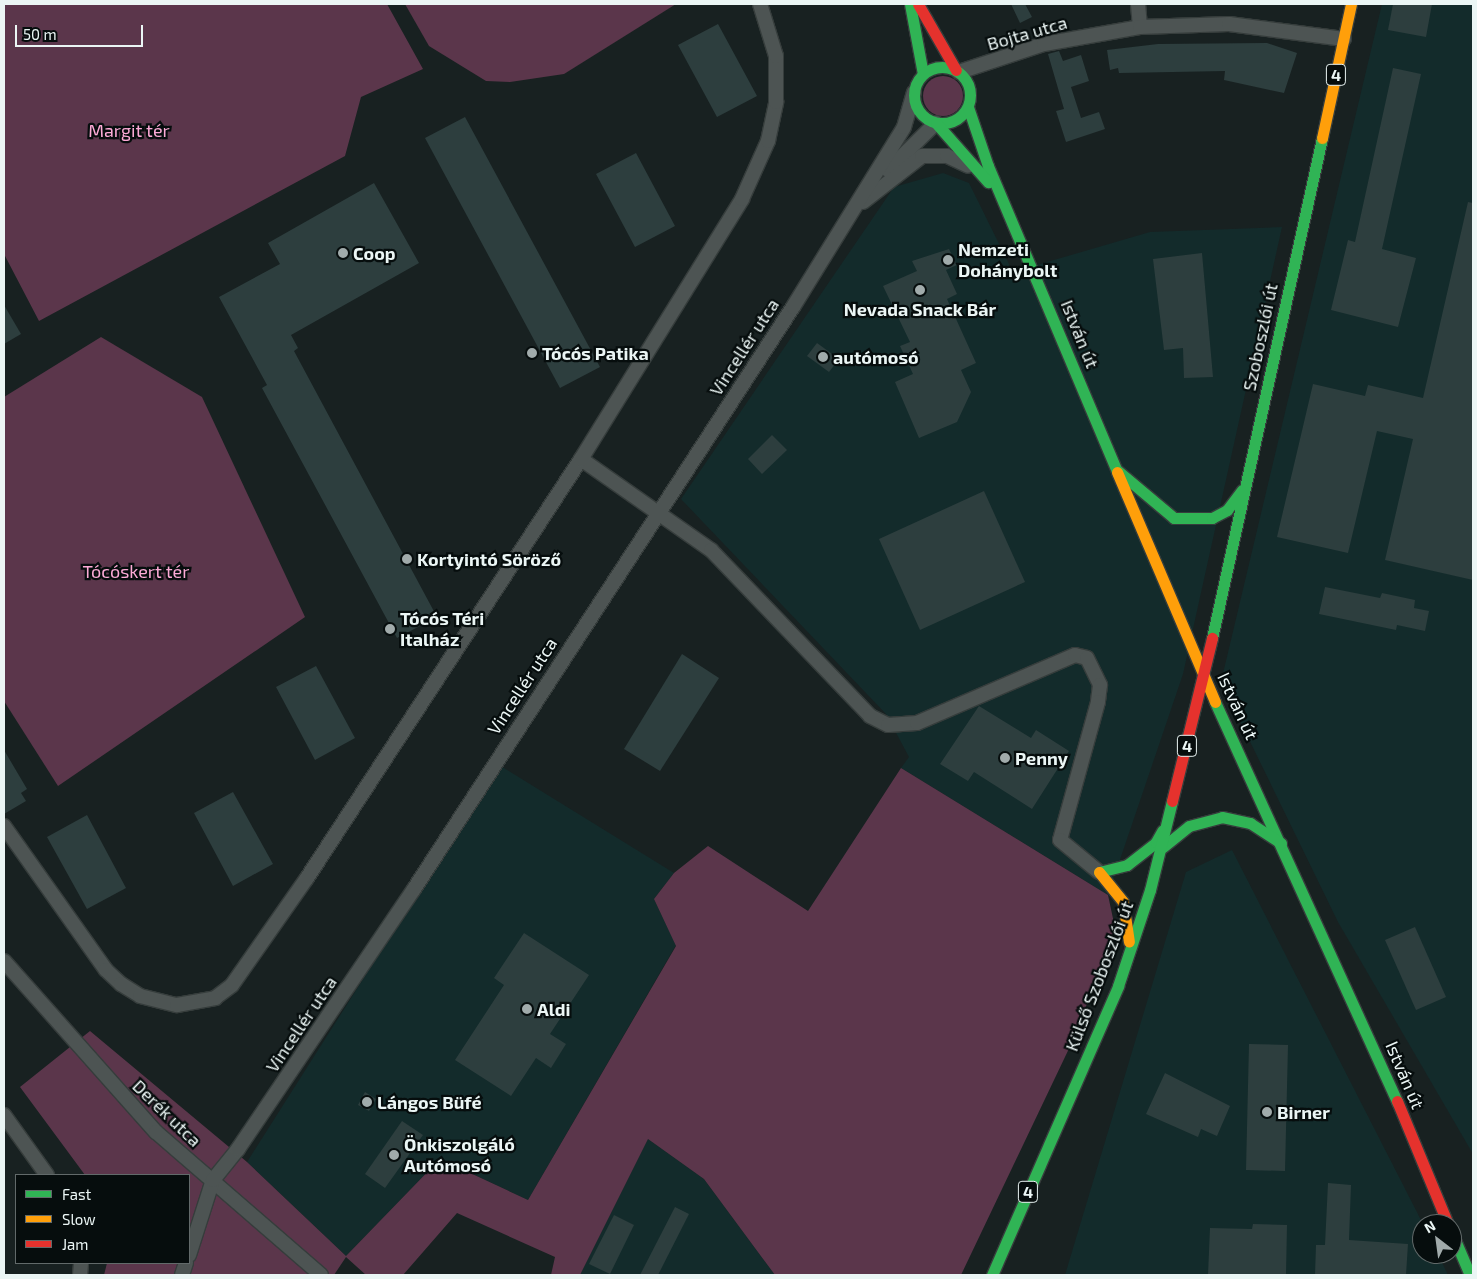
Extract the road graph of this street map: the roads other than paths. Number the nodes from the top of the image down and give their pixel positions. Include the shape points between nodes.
1 (760, 4) edge
2 (910, 4) edge
3 (918, 4) edge
4 (1138, 4) edge
5 (1351, 4) edge
6 (1140, 27) junction
7 (1344, 39) junction
8 (957, 71) junction
9 (923, 74) junction
10 (914, 92) junction
11 (968, 107) junction
12 (936, 123) junction
13 (1002, 200) junction
14 (856, 207) junction
15 (581, 459) junction
16 (1118, 471) junction
17 (1246, 482) junction
18 (659, 511) junction
19 (1204, 677) junction
20 (1170, 814) junction
21 (4, 826) edge
22 (1281, 843) junction
23 (1162, 846) junction
24 (1099, 872) junction
25 (1129, 954) junction
26 (4, 961) edge
27 (4, 1115) edge
28 (46, 1174) edge
29 (213, 1180) junction
30 (1444, 1214) edge
31 (190, 1252) edge
32 (1462, 1256) edge
33 (321, 1275) edge
34 (992, 1275) edge
35 (1470, 1275) edge

1 - 15 street via 776,56 776,102 768,140 742,199
2 - 9 main road
3 - 8 main road
4 - 6 street
5 - 7 main road, Szoboszlói út / 4
6 - 7 street, Bojta utca via 1228,24
6 - 8 street, Bojta utca via 1044,44
7 - 17 main road, Szoboszlói út / 4
8 - 9 main road via 939,67
8 - 11 main road via 970,88
9 - 10 main road
10 - 12 main road via 919,112
10 - 14 street, Vincellér utca via 904,127
11 - 12 main road via 958,119
11 - 13 main road, István út
12 - 13 main road, István út
12 - 14 street, Vincellér utca
13 - 14 street via 962,161 930,155 905,165
13 - 16 main road, István út
14 - 18 street, Vincellér utca
15 - 18 street
15 - 21 street via 246,968 215,998 177,1005 140,996 106,970
16 - 17 main road via 1174,518 1196,520 1227,510
16 - 19 main road, István út
17 - 19 main road, Szoboszlói út / 4
18 - 24 street via 711,550 870,716 888,725 917,723 1075,654 1087,658 1100,685 1060,840
18 - 29 street, Vincellér utca via 408,898 249,1133
19 - 20 main road, Külső Szoboszlói út / 4
19 - 22 main road, István út
20 - 23 main road, Külső Szoboszlói út / 4
20 - 24 main road via 1144,854 1127,865
22 - 23 main road via 1250,823 1222,818 1189,826
22 - 30 main road, István út
23 - 25 main road, Külső Szoboszlói út / 4
24 - 25 main road via 1123,902
25 - 34 main road, Külső Szoboszlói út / 4
26 - 29 street, Derék utca via 156,1132
27 - 28 street
29 - 31 street, Vincellér utca
29 - 33 street, Derék utca
32 - 35 main road

